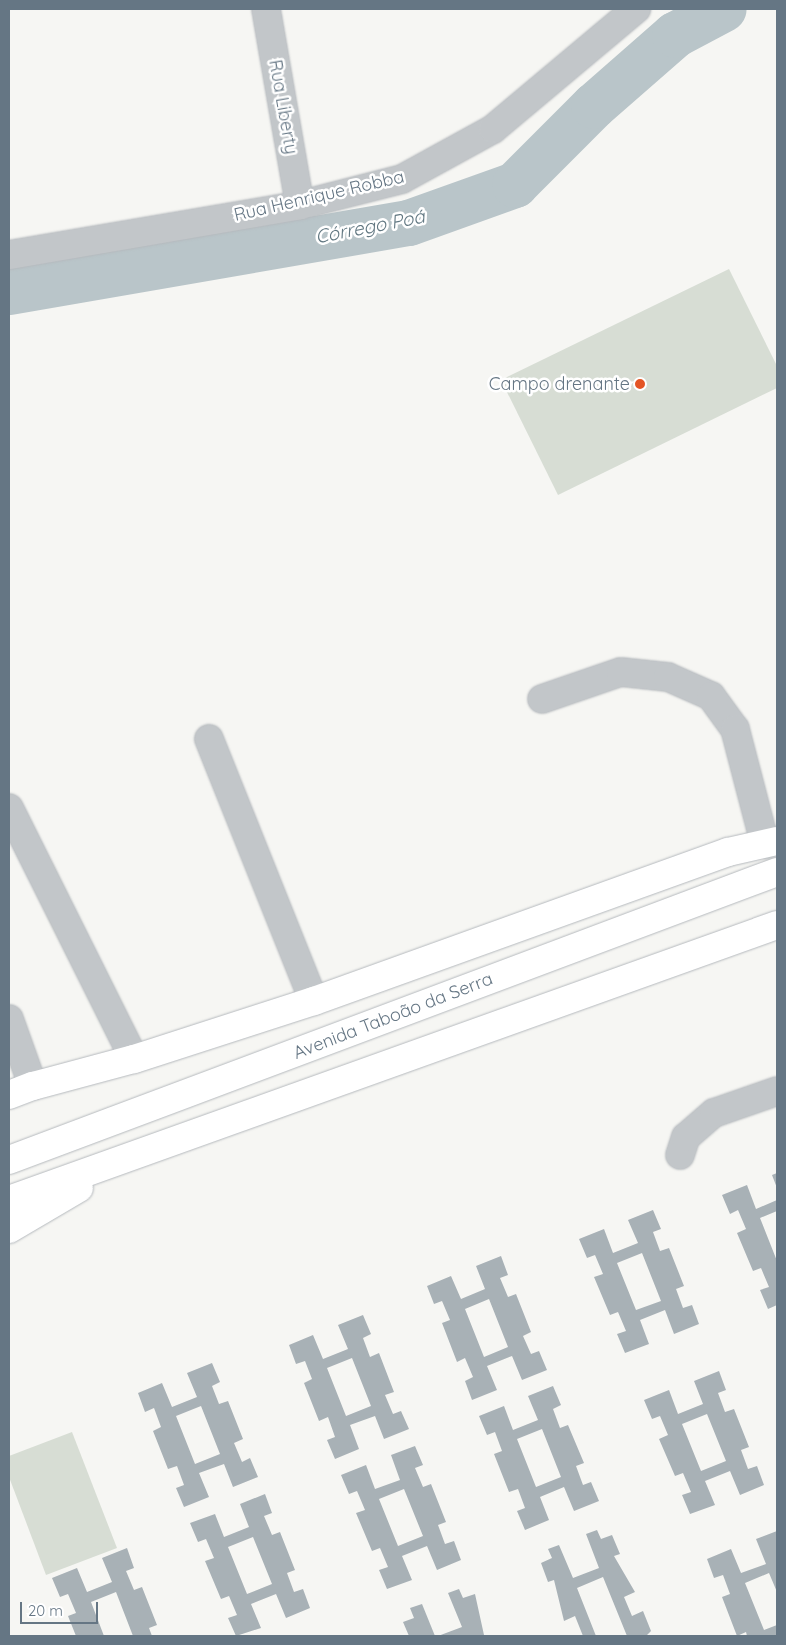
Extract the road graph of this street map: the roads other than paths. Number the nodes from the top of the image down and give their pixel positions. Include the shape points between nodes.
1 (266, 9) edge
2 (636, 9) edge
3 (300, 205) junction
4 (9, 256) edge
5 (542, 699) dead end
6 (209, 739) dead end
7 (9, 808) edge
8 (771, 842) edge
9 (777, 872) edge
10 (777, 925) edge
11 (314, 1000) junction
12 (9, 1019) edge
13 (134, 1059) junction
14 (21, 1090) edge
15 (777, 1091) edge
16 (9, 1150) edge
17 (38, 1150) junction
18 (142, 1151) junction
19 (680, 1155) dead end
20 (9, 1160) edge
21 (9, 1200) edge
22 (9, 1228) edge

1 - 3 street, Rua Liberty
2 - 3 street, Rua Henrique Robba via 493,129 448,157 402,179
3 - 4 street, Rua Henrique Robba
5 - 8 street via 621,672 668,677 711,696 735,728
6 - 11 street
7 - 13 street
8 - 11 highway via 728,852
9 - 17 highway, Avenida Taboão da Serra
10 - 18 highway
11 - 13 highway
12 - 14 street
13 - 14 highway
15 - 19 street via 700,1123 686,1137
16 - 17 highway
17 - 20 highway, Avenida Taboão da Serra
18 - 21 highway
18 - 22 highway

